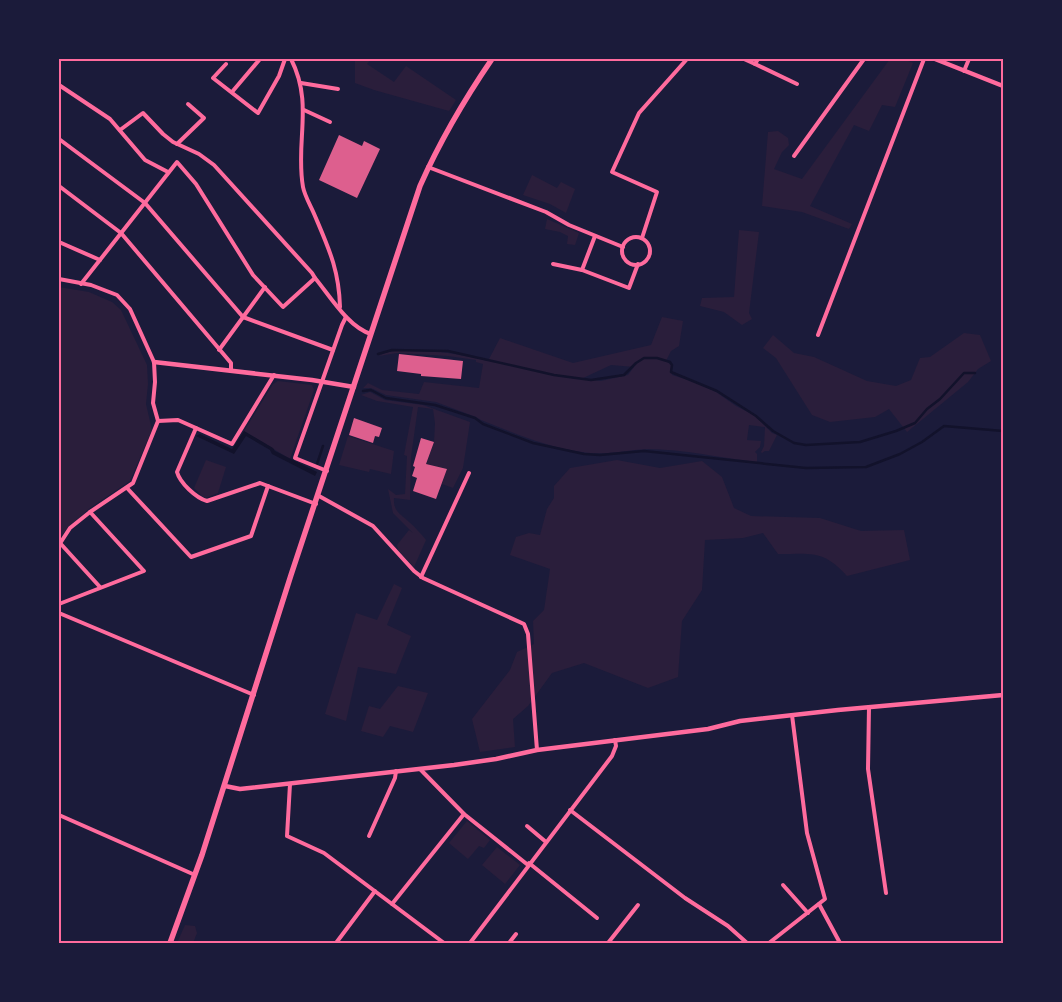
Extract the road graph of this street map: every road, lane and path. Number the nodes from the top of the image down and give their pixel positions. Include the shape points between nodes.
1 (260, 59) edge
2 (285, 59) edge
3 (291, 59) edge
4 (492, 59) edge
5 (687, 59) edge
6 (744, 59) edge
7 (758, 59) edge
8 (864, 59) edge
9 (924, 59) edge
10 (935, 59) edge
11 (969, 59) edge
12 (226, 64) dead end
13 (755, 64) junction
14 (964, 70) junction
15 (301, 82) junction
16 (797, 84) dead end
17 (59, 85) edge
18 (1003, 85) edge
19 (338, 90) dead end
20 (232, 92) junction
21 (188, 104) dead end
22 (304, 110) junction
23 (330, 122) dead end
24 (120, 130) junction
25 (59, 139) edge
26 (177, 144) junction
27 (794, 156) dead end
28 (428, 167) junction
29 (168, 172) junction
30 (59, 186) edge
31 (145, 203) junction
32 (121, 233) junction
33 (595, 236) junction
34 (642, 238) junction
35 (59, 242) edge
36 (623, 247) junction
37 (100, 260) junction
38 (553, 264) dead end
39 (638, 264) junction
40 (582, 270) junction
41 (314, 278) junction
42 (59, 279) edge
43 (81, 284) junction
44 (265, 287) junction
45 (340, 308) junction
46 (243, 317) junction
47 (346, 318) junction
48 (371, 334) junction
49 (818, 335) dead end
50 (219, 350) junction
51 (333, 350) junction
52 (154, 362) junction
53 (231, 371) junction
54 (274, 376) junction
55 (321, 381) junction
56 (354, 387) junction
57 (158, 421) junction
58 (196, 428) junction
59 (327, 471) junction
60 (469, 473) dead end
61 (268, 486) junction
62 (127, 488) junction
63 (319, 496) junction
64 (316, 504) junction
65 (90, 512) junction
66 (60, 544) edge
67 (421, 577) junction
68 (100, 587) junction
69 (59, 604) edge
70 (59, 613) edge
71 (254, 694) junction
72 (1003, 695) edge
73 (869, 707) junction
74 (792, 715) junction
75 (615, 740) junction
76 (537, 750) junction
77 (420, 768) junction
78 (396, 771) junction
79 (290, 784) junction
80 (225, 786) junction
81 (570, 810) junction
82 (59, 814) edge
83 (464, 814) junction
84 (527, 826) dead end
85 (369, 836) dead end
86 (546, 842) junction
87 (528, 864) junction
88 (195, 875) junction
89 (783, 885) dead end
90 (375, 890) junction
91 (886, 893) dead end
92 (392, 904) junction
93 (818, 904) junction
94 (638, 905) dead end
95 (808, 913) junction
96 (597, 918) dead end
97 (516, 934) dead end
98 (170, 943) edge
99 (336, 943) edge
100 (444, 943) edge
101 (470, 943) edge
102 (509, 943) edge
103 (608, 943) edge
104 (747, 943) edge
105 (769, 943) edge
106 (840, 943) edge

1 - 20 street
2 - 20 street via 258,113
3 - 15 street
4 - 28 main road via 455,114
5 - 34 street via 639,113 612,172 657,192
6 - 13 street
7 - 13 street
8 - 27 street
9 - 49 street
10 - 14 street
11 - 14 street
12 - 20 street via 213,78
13 - 16 street
14 - 18 street
15 - 19 street
15 - 22 street
17 - 24 street via 110,119
21 - 26 street via 204,118
22 - 23 street
22 - 45 street via 303,188 337,274
24 - 26 street via 143,113
24 - 29 street via 145,160
25 - 31 street
26 - 41 street via 214,165
28 - 33 street via 546,212
28 - 48 main road
29 - 31 street
29 - 44 street via 177,162 196,184 253,275
30 - 32 street
31 - 32 street
31 - 46 street
32 - 37 street
32 - 50 street
33 - 36 street
33 - 40 street
34 - 36 street via 629,239
34 - 39 street via 649,244 650,253 646,261
35 - 37 street
36 - 39 street via 626,260
37 - 43 street
38 - 40 street
39 - 40 street via 629,288
41 - 44 street via 283,307
41 - 45 street
42 - 43 street
43 - 52 street via 117,295 130,309
44 - 46 street
45 - 47 street
46 - 50 street
46 - 51 street
47 - 48 street
47 - 51 street
48 - 56 main road
50 - 53 street via 230,363
51 - 55 street
52 - 53 street
52 - 57 street via 153,403
53 - 54 street
54 - 55 street
54 - 58 street via 232,444
55 - 56 street
55 - 59 street via 295,458
56 - 59 main road
57 - 58 street via 178,420
57 - 62 street via 133,483
58 - 61 street via 177,472 200,500 207,501 260,483
59 - 63 main road
60 - 67 street
61 - 62 street via 251,536 191,557
61 - 64 street
62 - 65 street
63 - 64 main road
63 - 67 street via 373,526
64 - 71 main road
65 - 66 street via 70,528
65 - 68 street via 144,571
66 - 68 street
67 - 76 street via 524,624 528,634
68 - 69 street
70 - 71 street
71 - 80 main road
72 - 73 street
73 - 74 street
73 - 91 street via 868,768
74 - 75 street
74 - 93 street via 807,833 825,899
75 - 76 street
75 - 81 street via 612,756
76 - 77 street
77 - 78 street
77 - 83 street
78 - 79 street
78 - 85 street
79 - 80 street via 240,789
79 - 90 street via 287,836 324,853
80 - 88 main road
81 - 86 street
81 - 104 street
82 - 88 street
83 - 87 street
83 - 92 street
84 - 86 street
86 - 87 street
87 - 96 street
87 - 101 street
88 - 98 main road
89 - 95 street
90 - 92 street
90 - 99 street
92 - 100 street
93 - 95 street
93 - 106 street
94 - 103 street
95 - 105 street
97 - 102 street

